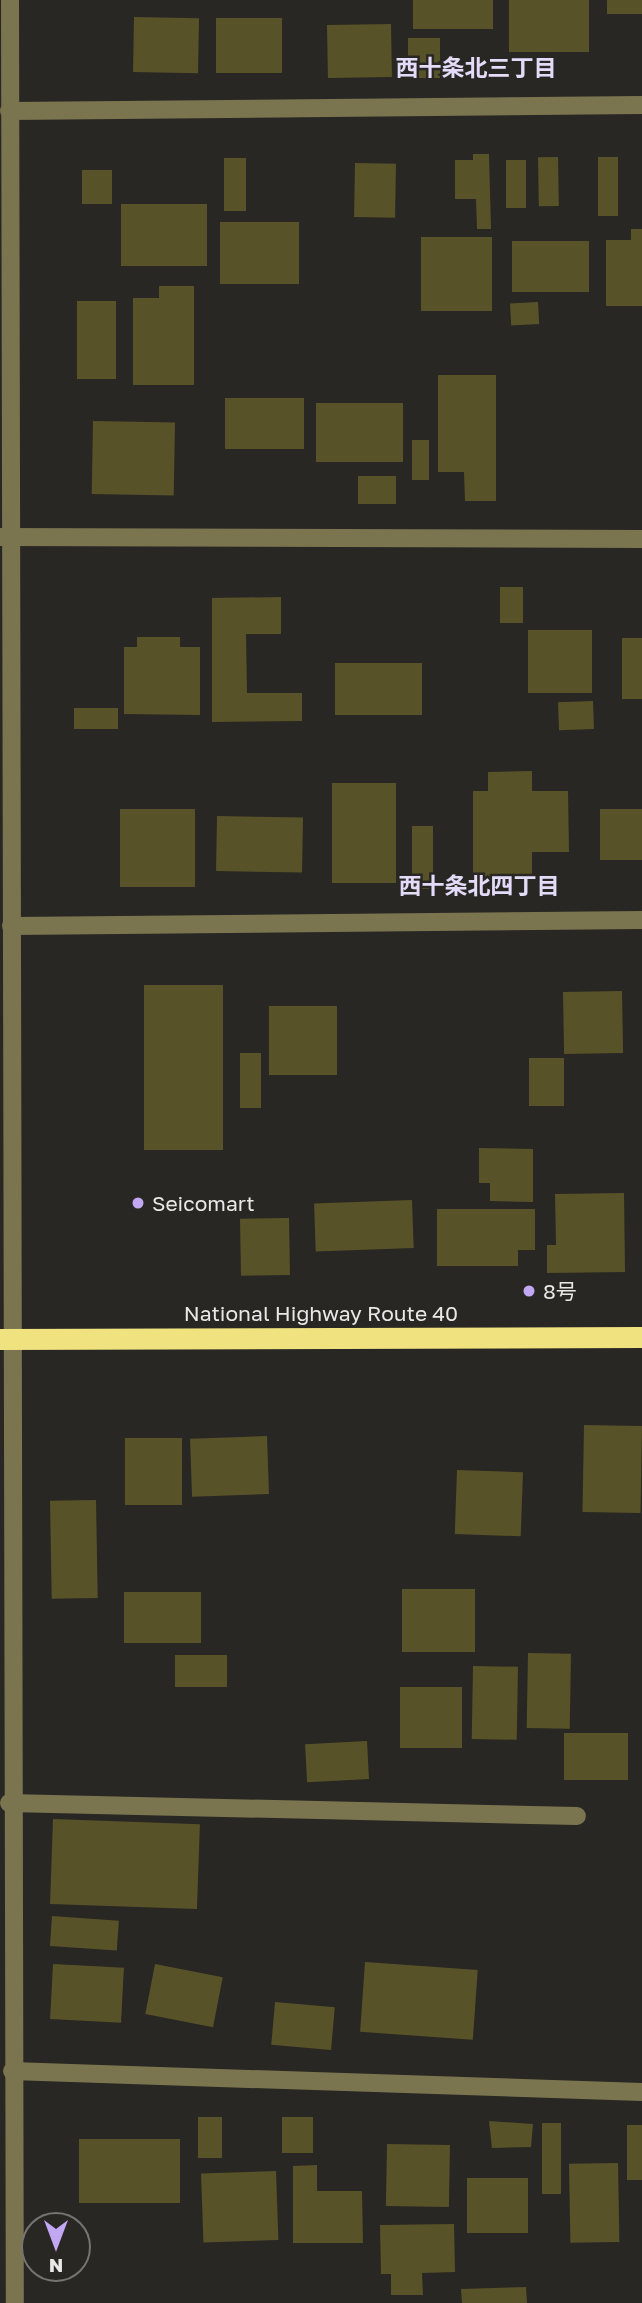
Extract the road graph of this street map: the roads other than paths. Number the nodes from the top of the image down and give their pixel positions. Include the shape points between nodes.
1 (10, 0) edge
2 (642, 105) edge
3 (9, 111) junction
4 (5, 538) edge
5 (642, 539) edge
6 (642, 920) edge
7 (10, 926) junction
8 (642, 1337) edge
9 (6, 1339) edge
10 (9, 1803) junction
11 (577, 1816) dead end
12 (12, 2071) junction
13 (642, 2092) edge
14 (7, 2143) edge
15 (15, 2303) edge

1 - 3 street
2 - 3 street
3 - 4 street
4 - 5 street
4 - 7 street
6 - 7 street
7 - 9 street
8 - 9 highway, National Highway Route 40
9 - 10 street
10 - 11 street
10 - 12 street
12 - 13 street
12 - 14 street
14 - 15 street

